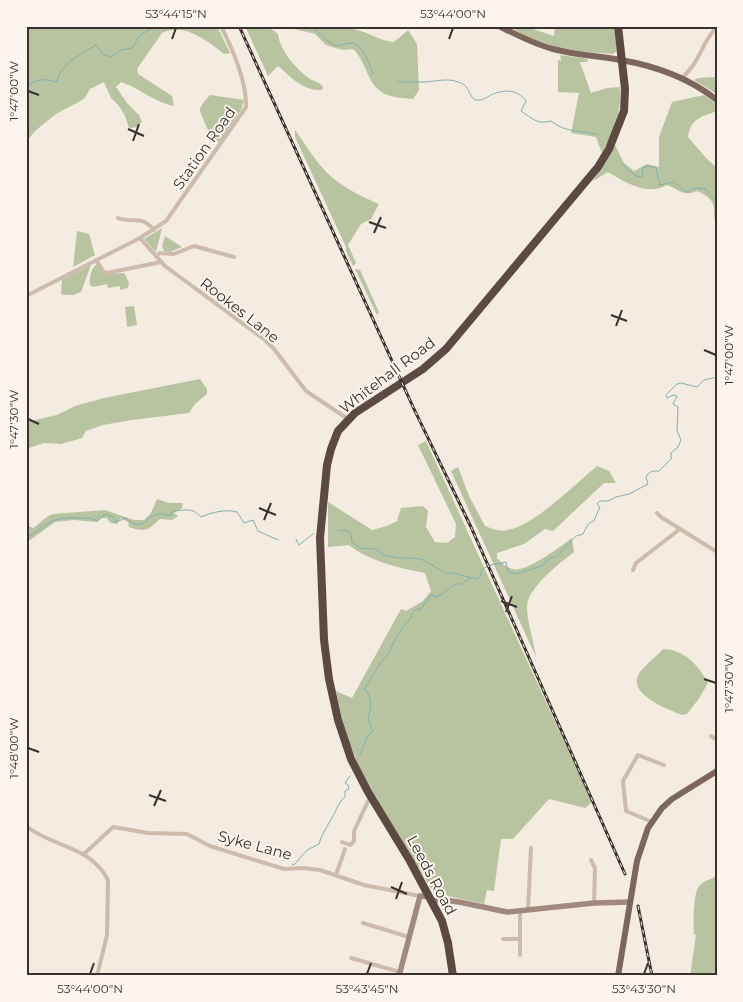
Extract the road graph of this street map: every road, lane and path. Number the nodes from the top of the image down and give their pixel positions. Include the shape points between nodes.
1 (221, 26) edge
2 (499, 26) edge
3 (618, 26) edge
4 (717, 26) edge
5 (623, 60) junction
6 (682, 78) junction
7 (717, 100) edge
8 (118, 218) dead end
9 (154, 230) junction
10 (140, 238) junction
11 (157, 256) junction
12 (234, 257) dead end
13 (96, 260) junction
14 (161, 262) junction
15 (26, 296) edge
16 (348, 419) junction
17 (657, 513) dead end
18 (680, 529) junction
19 (717, 552) edge
20 (633, 570) dead end
21 (711, 736) dead end
22 (717, 740) edge
23 (664, 765) dead end
24 (717, 771) edge
25 (370, 795) junction
26 (385, 820) joint
27 (652, 822) junction
28 (26, 826) edge
29 (342, 842) dead end
30 (531, 848) dead end
31 (345, 849) dead end
32 (84, 854) junction
33 (591, 860) dead end
34 (336, 875) junction
35 (420, 896) junction
36 (431, 899) junction
37 (629, 902) junction
38 (594, 903) junction
39 (528, 910) junction
40 (520, 911) junction
41 (363, 923) dead end
42 (409, 937) junction
43 (520, 939) junction
44 (503, 940) dead end
45 (520, 955) dead end
46 (351, 958) dead end
47 (399, 974) edge
48 (97, 976) edge
49 (453, 976) edge
50 (618, 976) edge

1 - 9 street, Station Road via 241,74 246,107 166,221
2 - 5 main road via 552,49
3 - 5 highway, Whitehall Road
4 - 6 street
5 - 6 main road via 665,70
5 - 16 highway, Whitehall Road via 624,111 615,137 598,167 446,349 423,369
6 - 7 main road
8 - 9 street via 124,221 140,219
9 - 10 street, Station Road
10 - 11 street, Rookes Lane
10 - 13 street, Station Road
11 - 12 street via 160,253 174,254 194,246
11 - 14 street, Rookes Lane
13 - 14 street via 107,273
13 - 15 street, Station Road
14 - 16 street, Rookes Lane via 264,340 306,392
16 - 25 highway, Whitehall Road via 334,440 326,479 320,538 324,640 338,720 351,759
17 - 18 street
18 - 19 street
18 - 20 street via 636,563
21 - 22 street
23 - 27 street via 638,755 623,781 626,811
24 - 27 main road via 672,799
25 - 26 highway, Whitehall Road
25 - 29 street via 354,831 354,841 350,845
26 - 36 highway, Leeds Road
27 - 37 main road via 636,861
28 - 32 street via 38,835
30 - 39 street
31 - 34 street
32 - 34 street, Syke Lane via 115,826 148,833 187,834 210,846 284,869 303,868
32 - 48 street via 108,880 107,935
33 - 38 street
34 - 35 street, Syke Lane via 367,886
35 - 36 street, Syke Lane
35 - 42 street
36 - 40 street, Syke Lane via 507,912
36 - 49 highway, Leeds Road via 442,921
37 - 38 street, Syke Lane
37 - 50 main road
38 - 39 street, Syke Lane
39 - 40 street, Syke Lane
40 - 43 street
41 - 42 street
42 - 47 street
43 - 44 street
43 - 45 street
46 - 47 street

